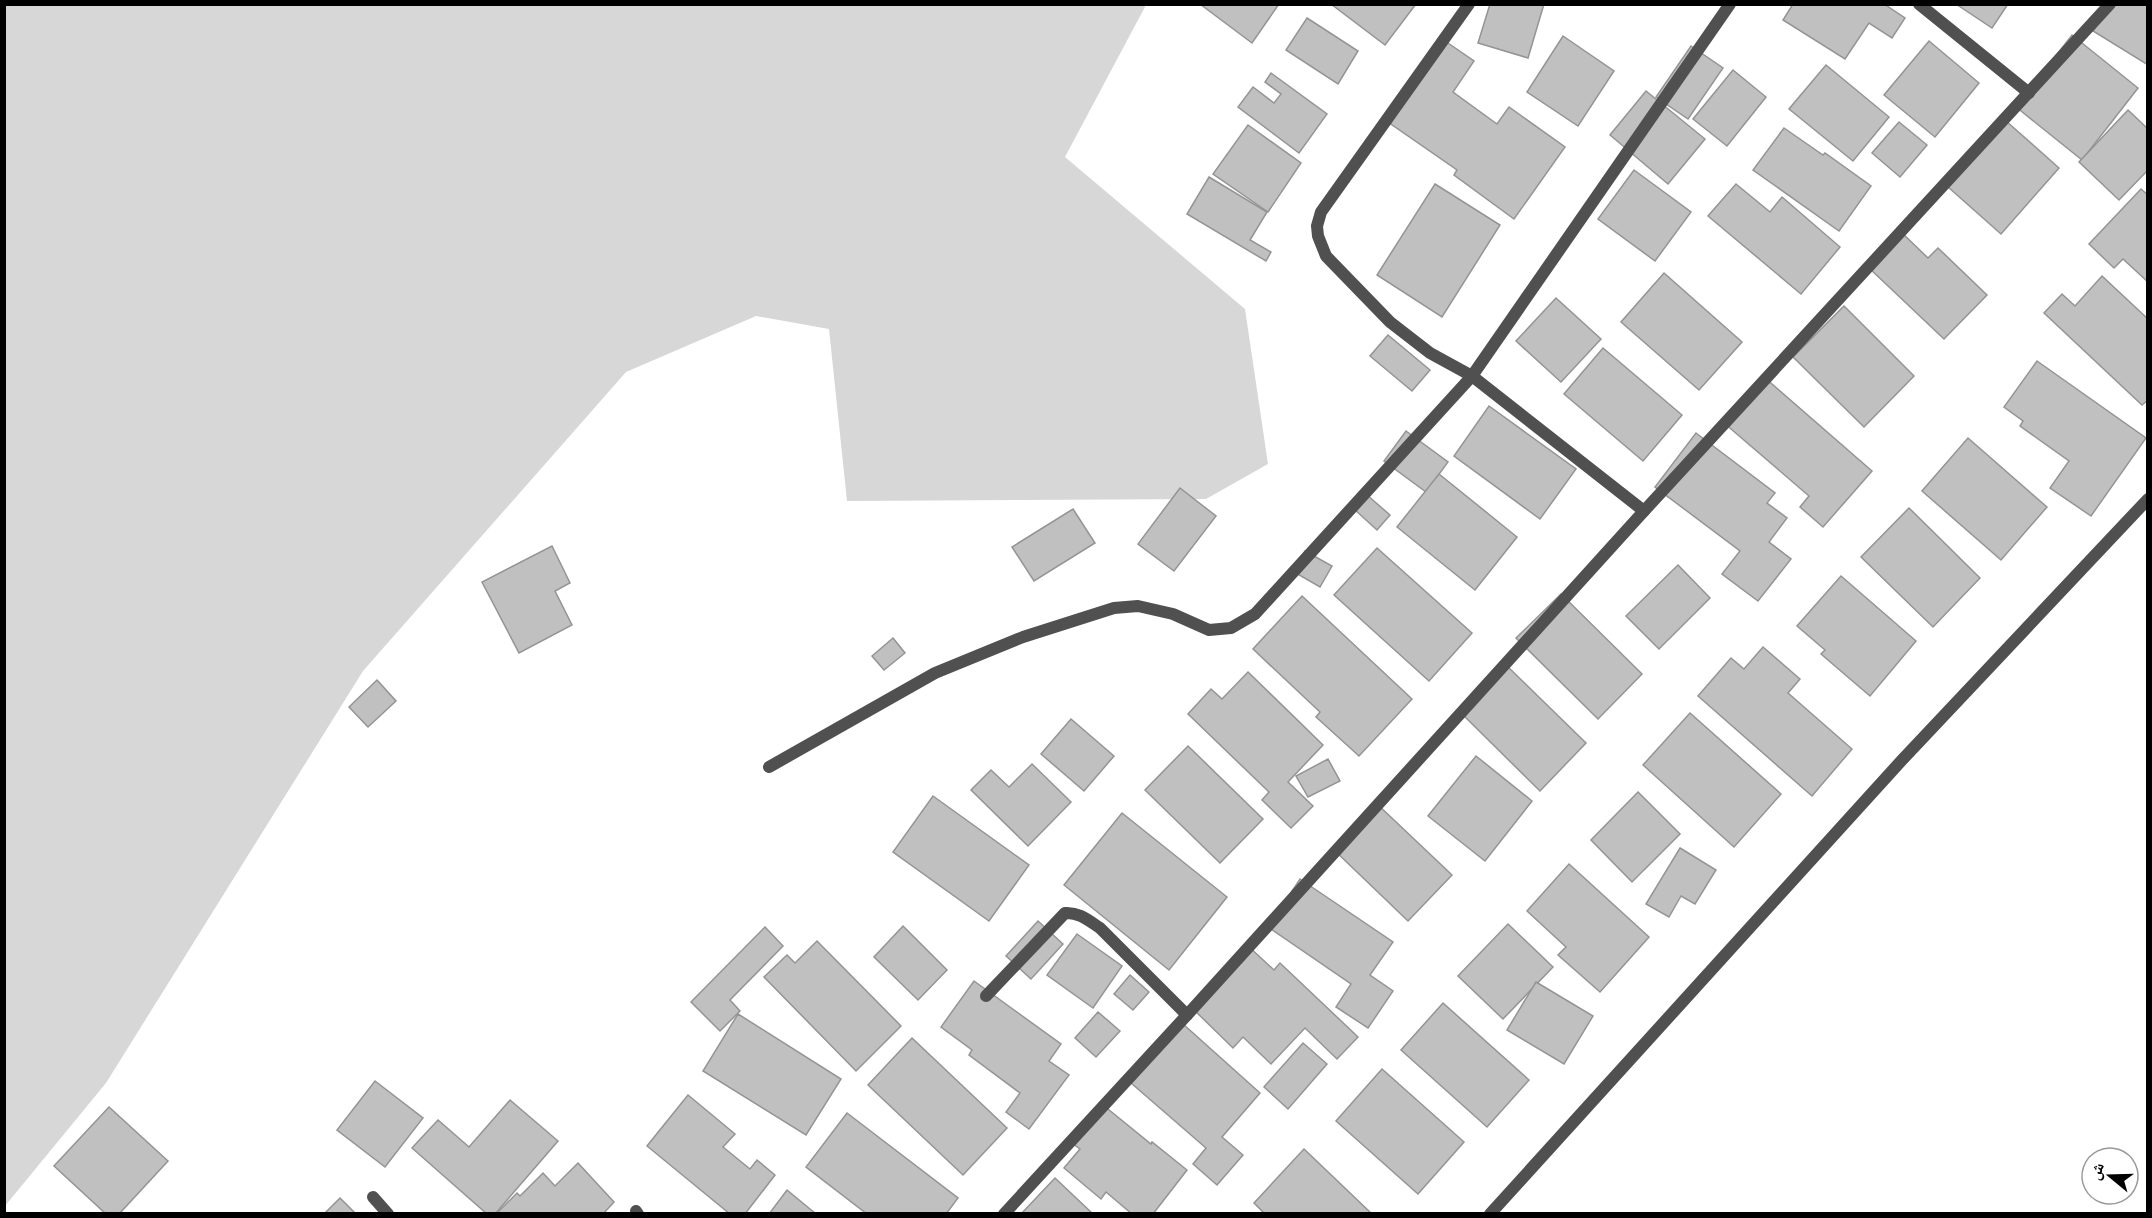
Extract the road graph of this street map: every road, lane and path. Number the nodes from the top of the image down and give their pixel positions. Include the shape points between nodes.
1 (1469, 4) edge
2 (1730, 4) edge
3 (1919, 4) edge
4 (2110, 4) edge
5 (2029, 93) junction
6 (1472, 376) junction
7 (2148, 499) edge
8 (1644, 511) junction
9 (770, 767) dead end
10 (986, 996) dead end
11 (1187, 1015) junction
12 (373, 1197) dead end
13 (388, 1214) edge
14 (1004, 1214) edge
15 (1490, 1214) edge

1 - 6 street via 1321,212 1317,226 1326,256 1390,322 1430,353
2 - 6 street
3 - 5 street
4 - 5 street
5 - 8 street
6 - 8 street
6 - 9 street via 1255,614 1231,628 1209,630 1173,614 1138,606 1114,608 935,673
7 - 15 street via 1902,760
8 - 11 street
10 - 11 street via 1065,913 1073,913 1100,928
11 - 14 street
12 - 13 street

